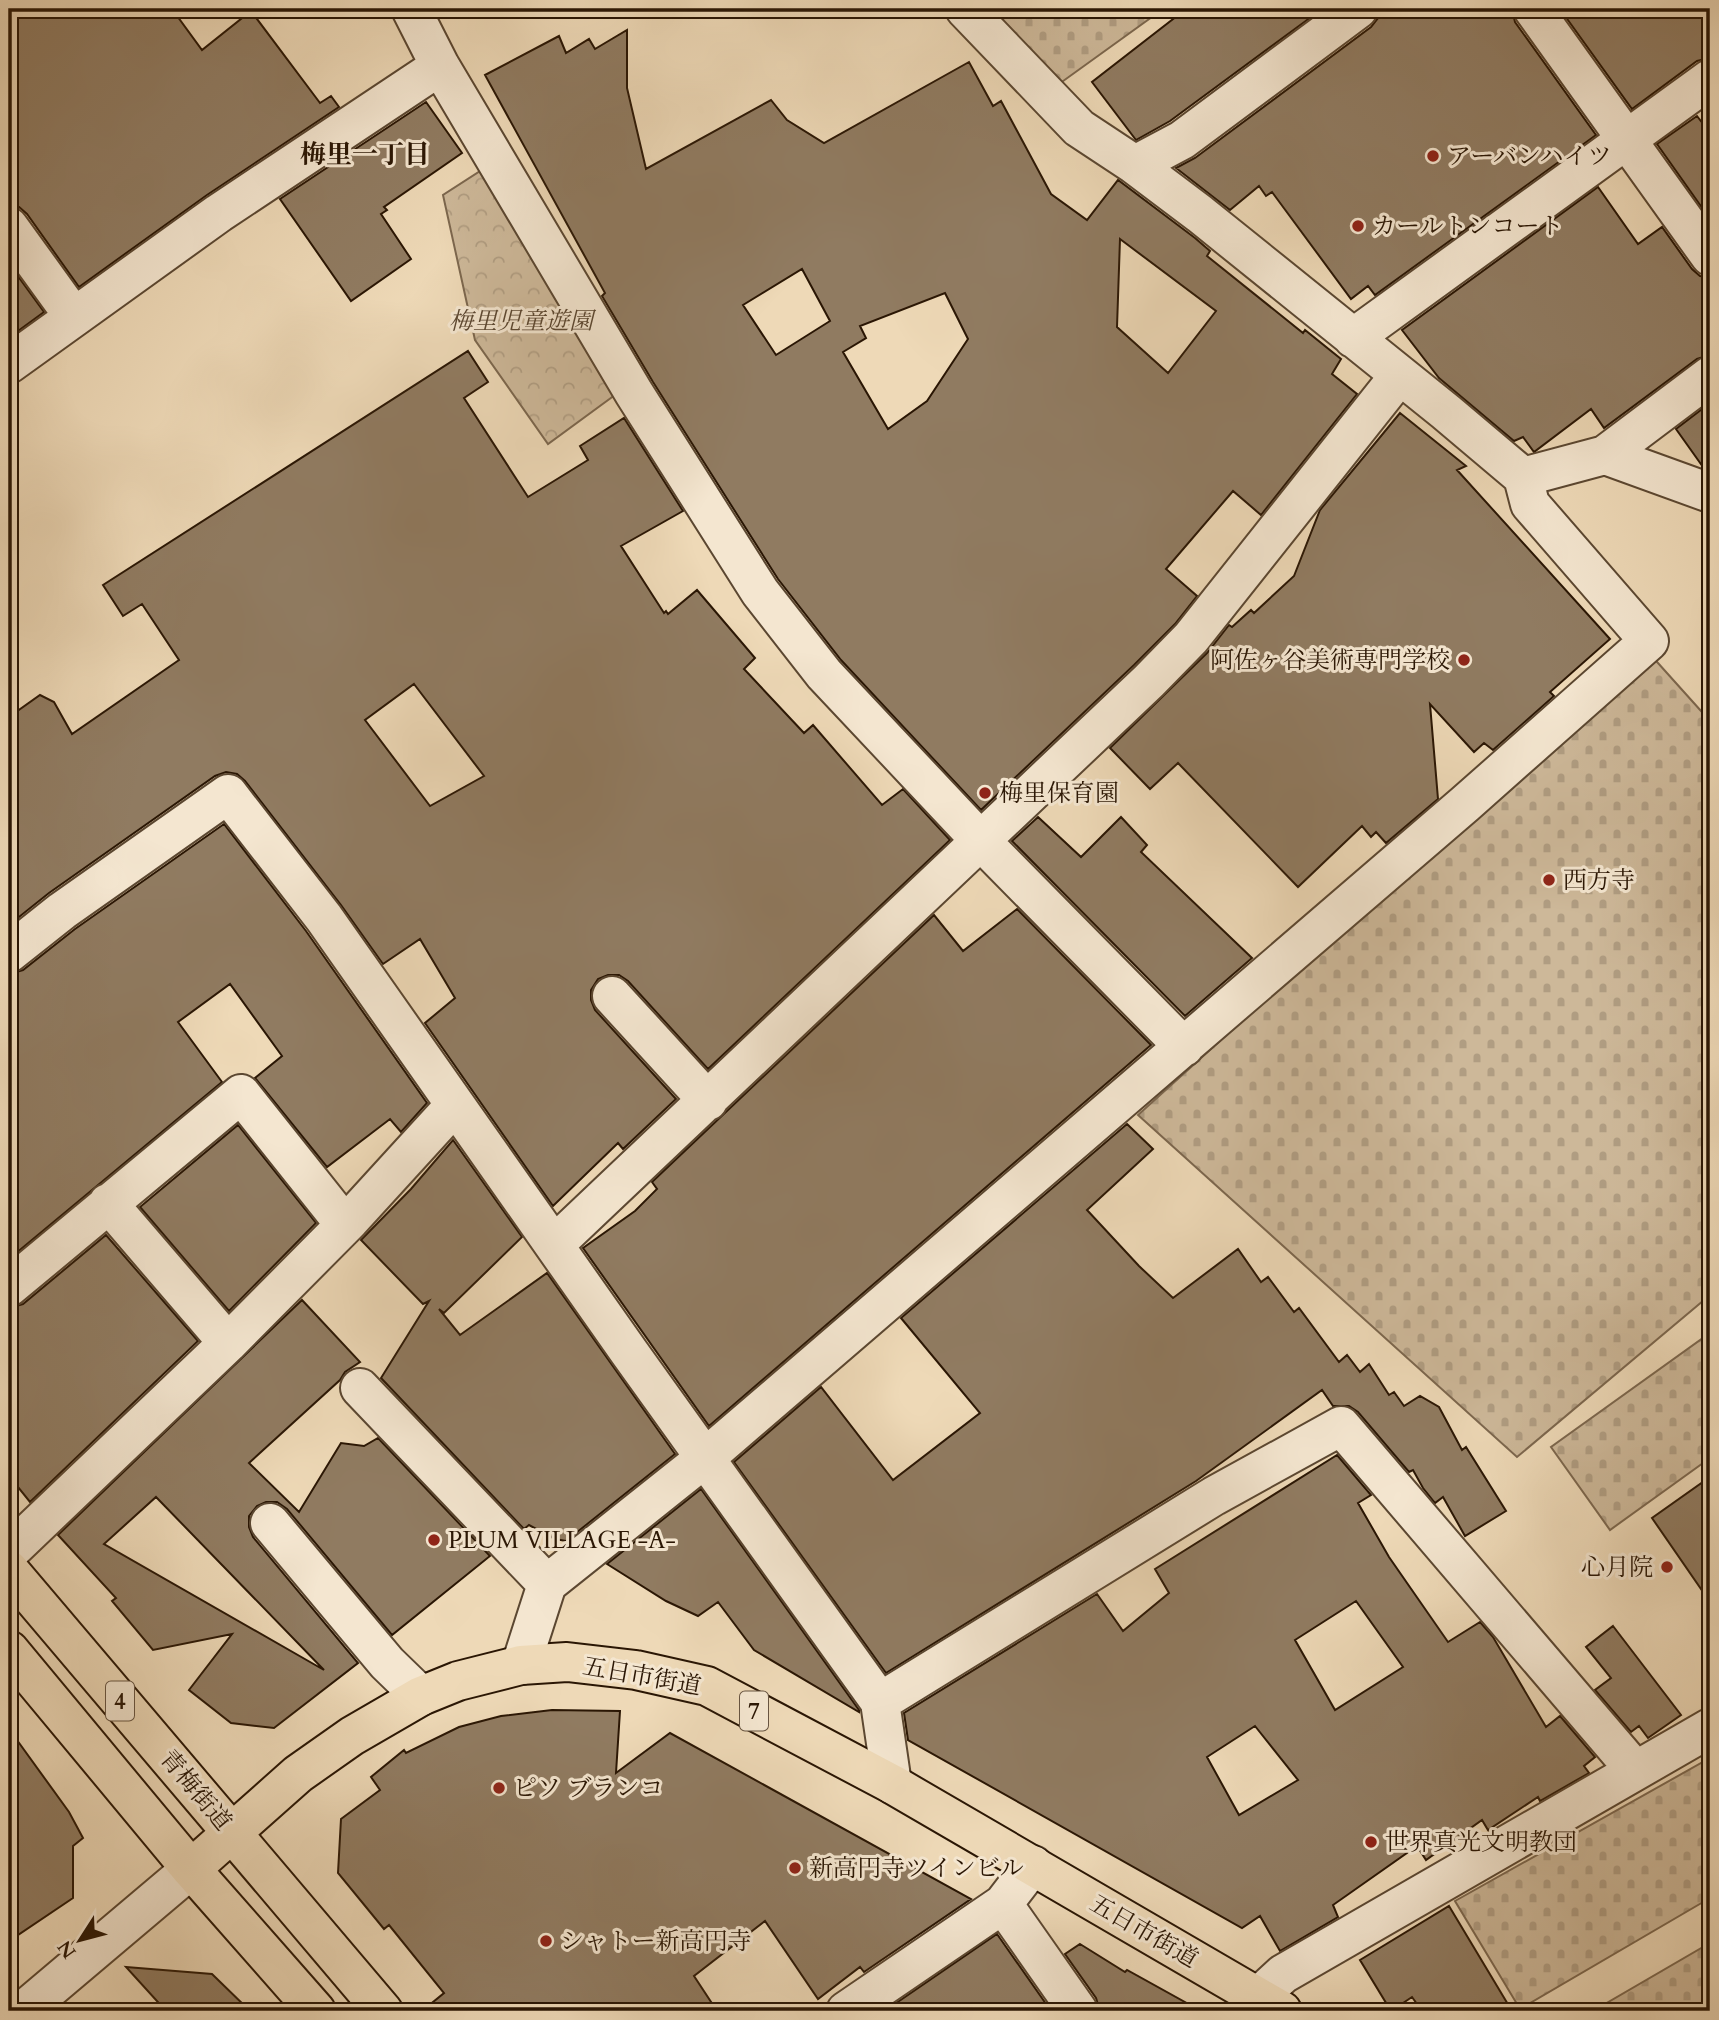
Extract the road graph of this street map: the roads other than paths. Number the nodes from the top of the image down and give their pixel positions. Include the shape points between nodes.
1 (411, 9) edge
2 (965, 9) edge
3 (1358, 9) edge
4 (1533, 9) edge
5 (440, 66) junction
6 (1710, 79) edge
7 (1627, 139) junction
8 (1135, 164) junction
9 (9, 227) edge
10 (1710, 256) edge
11 (74, 317) junction
12 (1353, 338) junction
13 (9, 364) edge
14 (1399, 376) junction
15 (1710, 376) edge
16 (1605, 455) junction
17 (1523, 477) junction
18 (1710, 493) edge
19 (980, 840) junction
20 (9, 953) edge
21 (612, 996) dead end
22 (1184, 1046) junction
23 (708, 1101) junction
24 (454, 1105) junction
25 (108, 1203) junction
26 (345, 1225) junction
27 (554, 1245) junction
28 (9, 1287) edge
29 (228, 1343) junction
30 (360, 1388) dead end
31 (705, 1458) junction
32 (270, 1523) dead end
33 (9, 1552) edge
34 (9, 1570) edge
35 (547, 1584) junction
36 (9, 1650) edge
37 (520, 1665) junction
38 (421, 1696) junction
39 (880, 1702) junction
40 (1710, 1728) edge
41 (1635, 1770) junction
42 (892, 1784) junction
43 (231, 1832) junction
44 (1033, 1865) junction
45 (191, 1869) junction
46 (1003, 1904) junction
47 (1260, 2007) edge
48 (23, 2011) edge
49 (316, 2011) edge
50 (383, 2011) edge
51 (846, 2011) edge
52 (1078, 2011) edge

1 - 5 street
2 - 8 street via 1079,128
3 - 8 street via 1182,140
4 - 7 street
5 - 11 street via 219,213
5 - 19 street via 634,393 760,592 824,674
6 - 7 street
7 - 10 street
7 - 12 street
8 - 12 street
9 - 11 street
11 - 13 street
12 - 14 street
14 - 17 street
14 - 19 street via 1191,638
15 - 16 street
16 - 17 street
16 - 18 street
17 - 22 street via 1530,504 1649,641
19 - 22 street
19 - 23 street
20 - 24 street via 228,794 324,918
21 - 23 street
22 - 31 street
23 - 27 street
24 - 26 street
24 - 27 street
25 - 26 street via 241,1094
25 - 28 street
25 - 29 street
26 - 29 street
27 - 31 street
29 - 33 street
30 - 35 street
31 - 35 street
31 - 39 street
32 - 38 street via 387,1663
34 - 43 main road, 青梅街道 / 4
35 - 37 street
36 - 45 main road, 4
37 - 38 main road, 五日市街道 / 7
37 - 42 main road, 五日市街道 / 7 via 567,1662 636,1670 707,1686
38 - 43 main road, 五日市街道 / 7 via 298,1773
39 - 41 street via 1214,1496 1341,1426
39 - 42 street
40 - 41 street
41 - 47 street via 1283,1974
42 - 44 main road, 五日市街道 / 7
43 - 45 main road, 五日市街道 / 7
43 - 50 main road, 青梅街道 / 4
44 - 46 street
44 - 47 main road, 五日市街道 / 7
45 - 48 street
45 - 49 main road, 4
46 - 51 street
46 - 52 street

